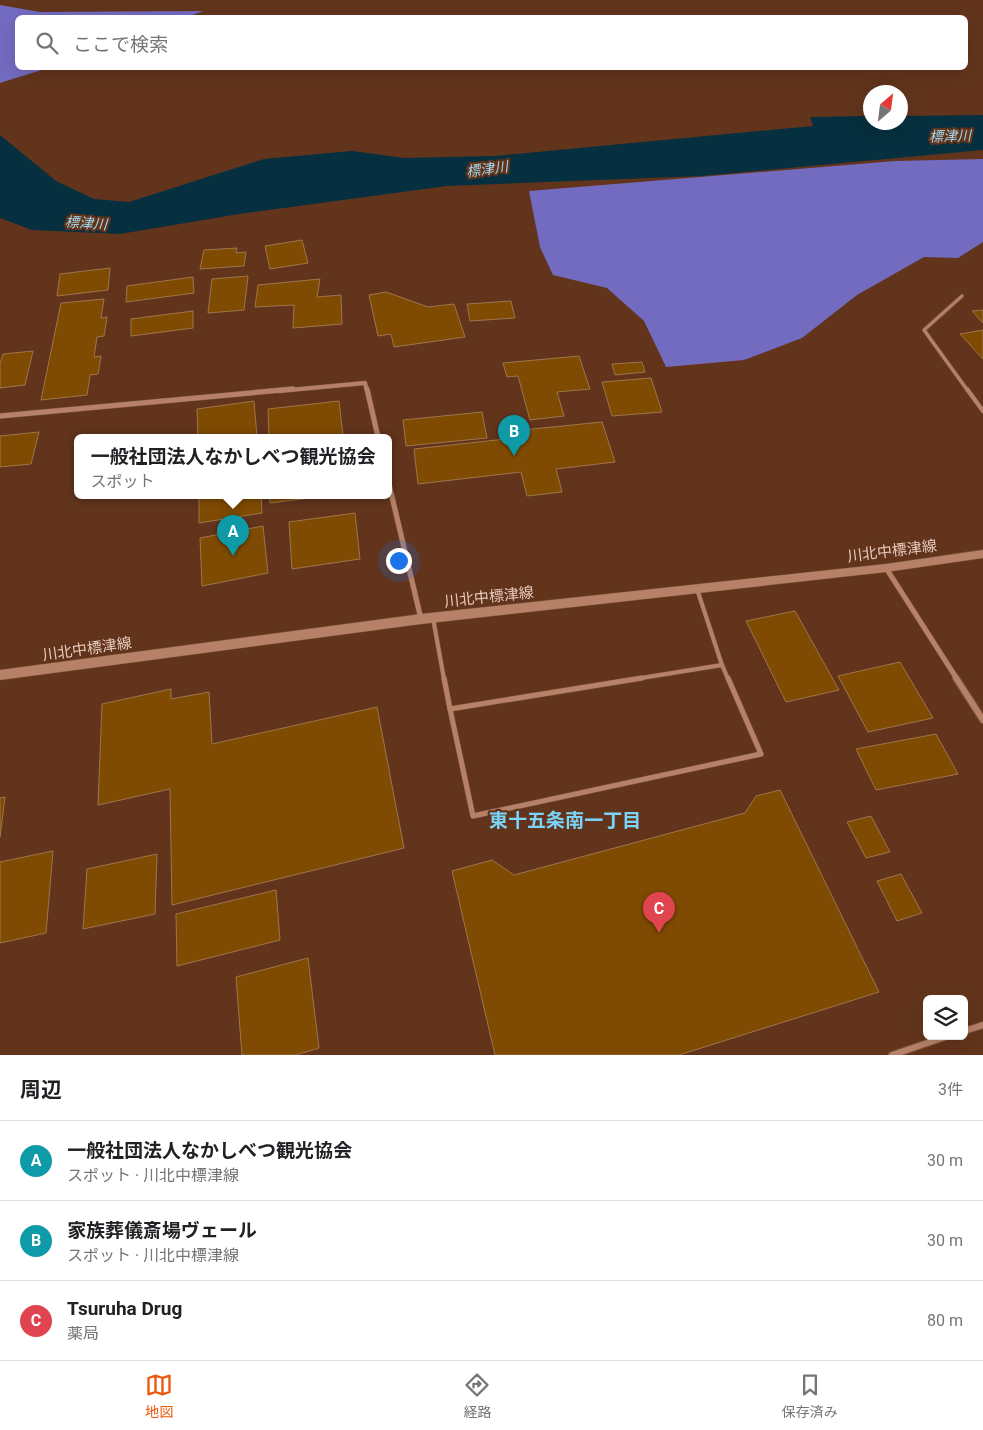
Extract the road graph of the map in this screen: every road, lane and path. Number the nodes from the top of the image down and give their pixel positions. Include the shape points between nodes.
1 (962, 296) dead end
2 (983, 411) edge
3 (0, 416) edge
4 (377, 434) edge
5 (392, 497) edge
6 (983, 554) edge
7 (886, 568) junction
8 (697, 589) junction
9 (433, 618) junction
10 (421, 619) junction
11 (722, 665) junction
12 (0, 676) edge
13 (450, 709) junction
14 (983, 720) edge
15 (983, 1025) edge
16 (968, 1030) edge
17 (936, 1040) edge
18 (892, 1055) edge

1 - 2 lane via 924,330
3 - 4 street via 365,382
5 - 10 street
6 - 7 main road, 川北中標津線
7 - 8 main road, 川北中標津線
7 - 14 street
8 - 9 main road, 川北中標津線
8 - 11 lane
9 - 10 main road, 川北中標津線
9 - 13 lane
10 - 12 main road, 川北中標津線
11 - 13 lane
11 - 13 lane via 762,754 473,816
15 - 16 street
17 - 18 street

